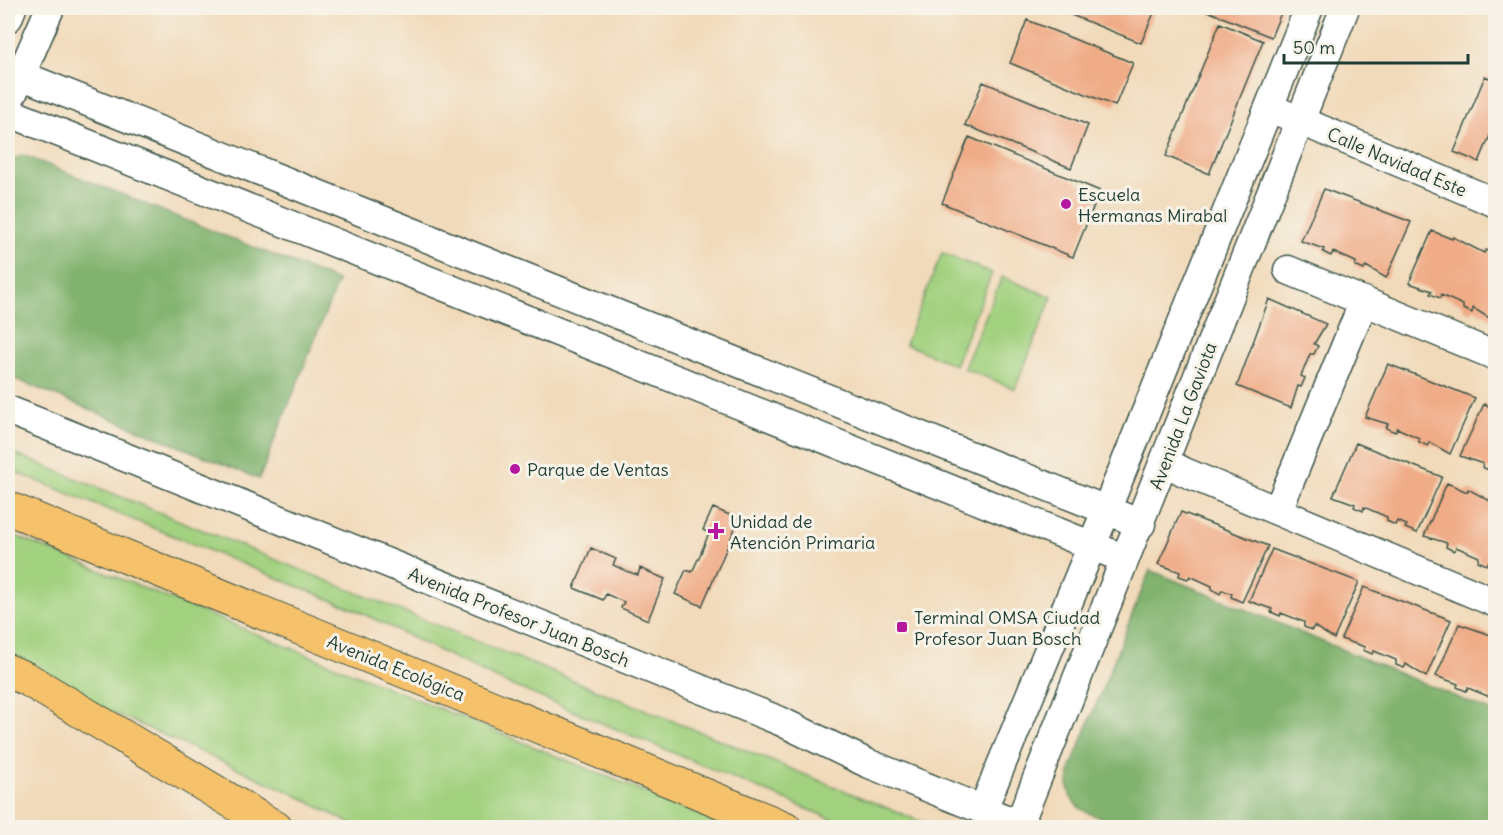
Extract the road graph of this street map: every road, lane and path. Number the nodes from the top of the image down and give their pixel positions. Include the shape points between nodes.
1 (12, 8) edge
2 (50, 8) edge
3 (1309, 8) edge
4 (1345, 8) edge
5 (8, 18) edge
6 (14, 73) edge
7 (8, 106) edge
8 (1269, 107) junction
9 (8, 112) edge
10 (1299, 121) junction
11 (1496, 203) edge
12 (1288, 270) dead end
13 (1364, 301) junction
14 (1496, 356) edge
15 (8, 410) edge
16 (1165, 461) junction
17 (8, 508) edge
18 (1278, 510) junction
19 (1106, 511) junction
20 (1140, 524) junction
21 (1091, 546) junction
22 (1125, 559) junction
23 (1496, 603) edge
24 (8, 671) edge
25 (982, 808) junction
26 (1023, 826) edge
27 (276, 828) edge
28 (785, 828) edge

1 - 5 street
2 - 6 street
3 - 8 street, Avenida La Gaviota
4 - 10 street, Avenida La Gaviota
6 - 7 street
6 - 19 street
8 - 10 street, Calle Navidad Este
8 - 19 street, Avenida La Gaviota
9 - 21 street
10 - 11 street, Calle Navidad Este
10 - 16 street, Avenida La Gaviota
12 - 13 street
13 - 14 street
13 - 18 street
15 - 25 street, Avenida Profesor Juan Bosch via 780,722 867,763
16 - 18 street
16 - 20 street, Avenida La Gaviota
17 - 28 main road, Avenida Ecológica
18 - 23 street
19 - 20 street
19 - 21 street, Avenida La Gaviota
20 - 22 street, Avenida La Gaviota
21 - 22 street
21 - 25 street, Avenida La Gaviota
22 - 26 street, Avenida La Gaviota
24 - 27 main road
25 - 26 street, Avenida Profesor Juan Bosch

